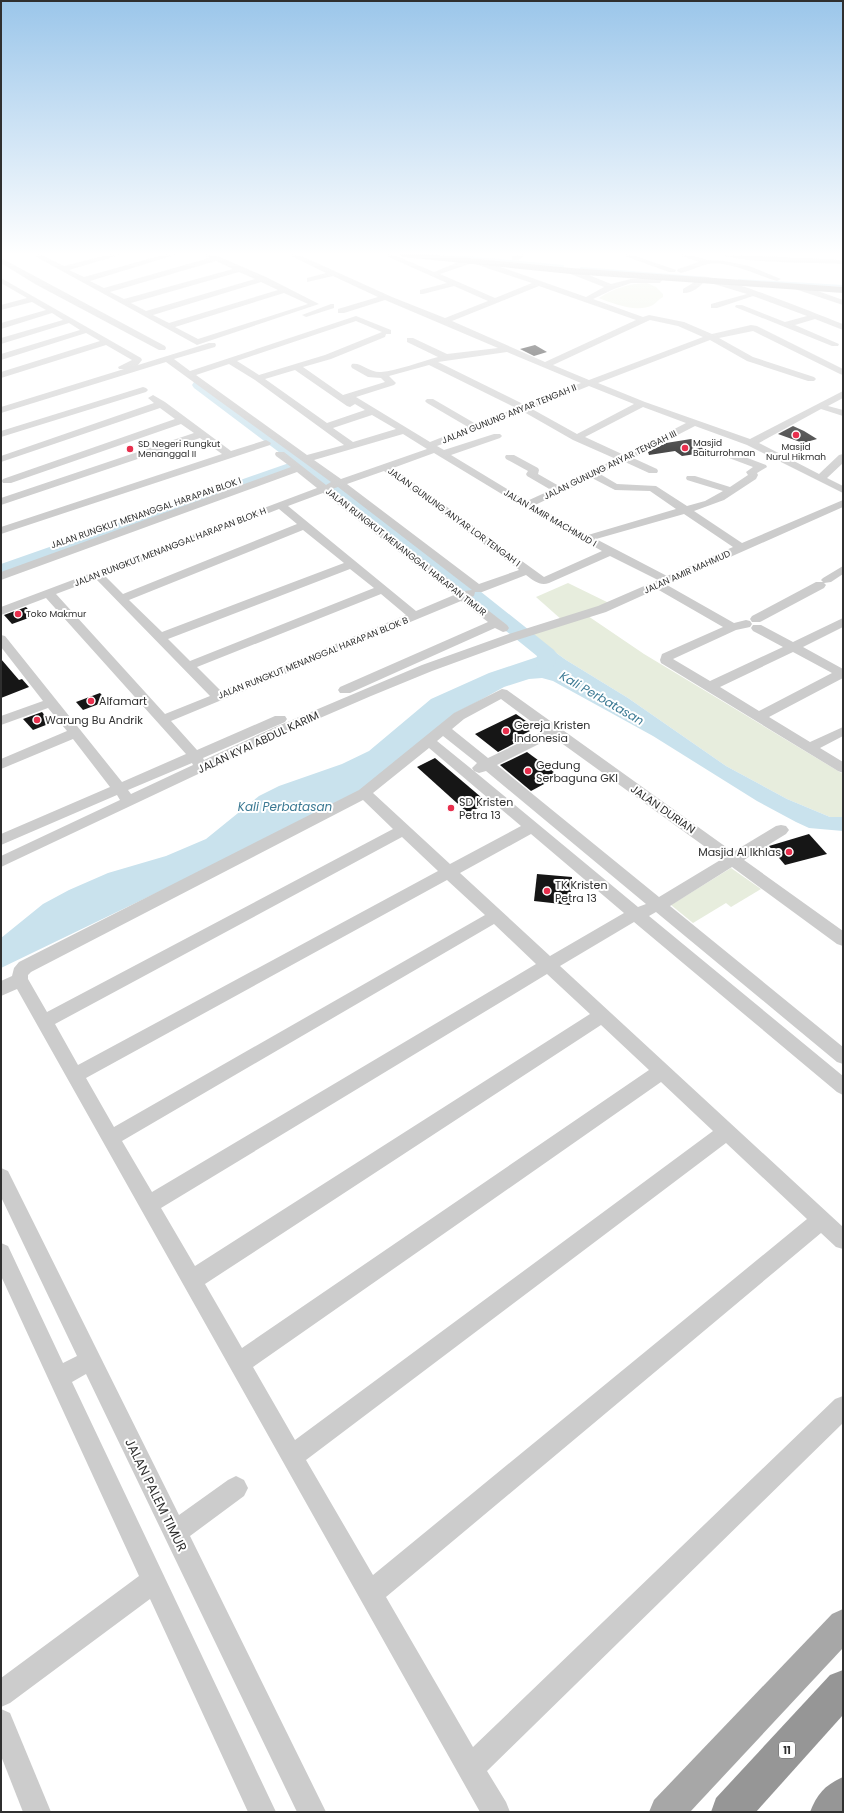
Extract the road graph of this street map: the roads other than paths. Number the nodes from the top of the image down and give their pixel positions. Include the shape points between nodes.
1 (60, 339) edge
2 (101, 339) edge
3 (144, 339) edge
4 (190, 339) edge
5 (207, 339) edge
6 (233, 339) edge
7 (296, 339) edge
8 (372, 339) edge
9 (485, 339) edge
10 (600, 339) edge
11 (707, 339) edge
12 (714, 339) edge
13 (775, 339) edge
14 (824, 339) edge
15 (410, 340) dead end
16 (107, 342) junction
17 (162, 348) dead end
18 (508, 349) junction
19 (804, 353) junction
20 (1, 357) edge
21 (446, 357) junction
22 (231, 361) junction
23 (429, 361) junction
24 (162, 362) junction
25 (545, 365) junction
26 (355, 366) dead end
27 (297, 367) junction
28 (843, 372) edge
29 (122, 373) junction
30 (189, 374) junction
31 (1, 375) edge
32 (383, 375) junction
33 (258, 378) junction
34 (811, 379) dead end
35 (588, 383) junction
36 (143, 390) junction
37 (843, 394) edge
38 (345, 397) junction
39 (430, 401) dead end
40 (2, 403) edge
41 (162, 404) junction
42 (642, 404) junction
43 (820, 406) junction
44 (524, 408) junction
45 (373, 411) junction
46 (843, 413) edge
47 (363, 414) junction
48 (183, 420) junction
49 (694, 423) junction
50 (326, 427) junction
51 (475, 427) junction
52 (405, 430) junction
53 (1, 434) edge
54 (201, 434) junction
55 (497, 436) dead end
56 (576, 438) junction
57 (750, 443) junction
58 (352, 445) junction
59 (436, 450) junction
60 (767, 450) junction
61 (228, 454) junction
62 (733, 456) dead end
63 (510, 457) dead end
64 (843, 457) edge
65 (1, 459) edge
66 (624, 459) junction
67 (745, 460) junction
68 (298, 464) junction
69 (385, 467) junction
70 (653, 471) dead end
71 (592, 474) junction
72 (819, 477) junction
73 (4, 478) edge
74 (691, 478) dead end
75 (332, 486) junction
76 (559, 490) junction
77 (730, 490) junction
78 (843, 490) edge
79 (21, 495) junction
80 (1, 502) edge
81 (843, 504) edge
82 (280, 505) junction
83 (527, 506) junction
84 (686, 511) junction
85 (305, 525) junction
86 (1, 531) edge
87 (586, 539) junction
88 (742, 548) junction
89 (609, 552) junction
90 (1, 564) edge
91 (352, 564) junction
92 (524, 568) junction
93 (843, 569) edge
94 (97, 574) junction
95 (1, 576) edge
96 (660, 584) junction
97 (382, 589) junction
98 (471, 592) junction
99 (48, 593) junction
100 (121, 599) junction
101 (1, 611) edge
102 (415, 616) junction
103 (843, 622) edge
104 (496, 623) junction
105 (755, 624) junction
106 (729, 629) junction
107 (520, 634) junction
108 (159, 638) junction
109 (1, 639) edge
110 (797, 646) junction
111 (188, 666) junction
112 (843, 672) edge
113 (709, 687) junction
114 (219, 697) junction
115 (51, 702) junction
116 (758, 717) junction
117 (163, 720) junction
118 (1, 721) edge
119 (444, 728) junction
120 (843, 730) edge
121 (553, 732) junction
122 (76, 733) junction
123 (429, 741) junction
124 (811, 747) junction
125 (199, 762) junction
126 (1, 764) edge
127 (488, 764) junction
128 (843, 768) edge
129 (468, 774) junction
130 (119, 788) junction
131 (364, 793) junction
132 (130, 802) junction
133 (532, 827) junction
134 (404, 830) junction
135 (781, 830) dead end
136 (1, 840) edge
137 (734, 859) junction
138 (1, 862) edge
139 (449, 873) junction
140 (659, 905) junction
141 (636, 914) junction
142 (496, 916) junction
143 (839, 932) edge
144 (548, 965) junction
145 (20, 979) junction
146 (1, 989) edge
147 (602, 1015) junction
148 (45, 1021) junction
149 (843, 1057) edge
150 (662, 1071) junction
151 (75, 1075) junction
152 (843, 1087) edge
153 (727, 1132) junction
154 (111, 1138) junction
155 (1, 1177) edge
156 (149, 1204) junction
157 (821, 1220) junction
158 (843, 1240) edge
159 (1, 1253) edge
160 (192, 1280) junction
161 (90, 1361) junction
162 (239, 1362) junction
163 (58, 1377) junction
164 (843, 1407) edge
165 (292, 1456) junction
166 (236, 1488) dead end
167 (175, 1532) junction
168 (153, 1581) junction
169 (370, 1594) junction
170 (843, 1625) edge
171 (843, 1688) edge
172 (1, 1694) edge
173 (1, 1722) edge
174 (470, 1769) junction
175 (843, 1796) edge
176 (37, 1812) edge
177 (262, 1812) edge
178 (312, 1812) edge
179 (496, 1812) edge
180 (666, 1812) edge
181 (730, 1812) edge
182 (829, 1812) edge

1 - 20 street
2 - 16 street
3 - 17 street
4 - 5 street via 196,342
6 - 24 street
7 - 22 street
8 - 27 street via 338,354
9 - 18 street
10 - 25 street
11 - 35 street, JALAN GUNUNG ANYAR TENGAH II
12 - 34 street via 750,359
13 - 19 street
14 - 19 street via 837,343
15 - 21 street
16 - 31 street
16 - 40 street via 138,360
18 - 21 street
18 - 25 street
19 - 28 street
21 - 23 street
22 - 30 street
22 - 33 street
23 - 32 street
23 - 44 street
24 - 29 street
24 - 30 street
25 - 35 street
26 - 32 street via 372,375
27 - 33 street
27 - 38 street
29 - 36 street
29 - 40 street
30 - 68 street
32 - 38 street via 392,383
33 - 50 street
35 - 42 street
35 - 44 street, JALAN GUNUNG ANYAR TENGAH II
36 - 41 street
36 - 53 street
37 - 43 street
38 - 45 street, JALAN AMIR MACHMUD I
38 - 47 street
39 - 51 street
41 - 48 street
41 - 65 street
42 - 49 street
42 - 56 street
43 - 46 street
43 - 57 street
44 - 51 street, JALAN GUNUNG ANYAR TENGAH II
44 - 56 street
45 - 47 street
45 - 52 street, JALAN AMIR MACHMUD I
47 - 50 street
48 - 54 street
48 - 73 street
49 - 57 street
49 - 66 street, JALAN GUNUNG ANYAR TENGAH III
50 - 58 street
51 - 59 street, JALAN GUNUNG ANYAR TENGAH II
52 - 58 street
52 - 59 street, JALAN AMIR MACHMUD I
54 - 61 street
54 - 79 street
55 - 59 street
56 - 66 street
57 - 60 street
58 - 68 street
59 - 69 street, JALAN RUNGKUT MENANGGAL HARAPAN BLOK H
59 - 83 street, JALAN AMIR MACHMUD I
60 - 67 street
60 - 72 street
61 - 68 street via 262,440
61 - 86 street
62 - 67 street
63 - 76 street via 534,470 531,474
64 - 72 street
66 - 70 street
66 - 71 street, JALAN GUNUNG ANYAR TENGAH III
67 - 77 street via 762,466 751,472 754,476
68 - 75 street, JALAN RUNGKUT MENANGGAL HARAPAN TIMUR
68 - 90 street, JALAN RUNGKUT MENANGGAL HARAPAN BLOK I
68 - 95 street
69 - 75 street, JALAN RUNGKUT MENANGGAL HARAPAN BLOK H
69 - 92 street, JALAN GUNUNG ANYAR LOR TENGAH I
71 - 76 street, JALAN GUNUNG ANYAR TENGAH III
71 - 84 street via 615,486 652,488
72 - 78 street
73 - 79 street
74 - 77 street
75 - 82 street, JALAN RUNGKUT MENANGGAL HARAPAN BLOK H
75 - 98 street, JALAN RUNGKUT MENANGGAL HARAPAN TIMUR
75 - 98 street, JALAN RUNGKUT MENANGGAL HARAPAN TIMUR
76 - 83 street, JALAN GUNUNG ANYAR TENGAH III
77 - 84 street via 709,503
79 - 80 street
81 - 88 street, JALAN AMIR MAHMUD
82 - 85 street
82 - 94 street, JALAN RUNGKUT MENANGGAL HARAPAN BLOK H
83 - 87 street, JALAN AMIR MACHMUD I
84 - 87 street
84 - 88 street
85 - 91 street
85 - 100 street
87 - 89 street, JALAN AMIR MACHMUD I
88 - 96 street, JALAN AMIR MAHMUD
89 - 92 street, JALAN GUNUNG ANYAR LOR TENGAH I via 546,581 540,580
89 - 96 street, JALAN AMIR MACHMUD I
91 - 97 street
91 - 108 street
92 - 98 street, JALAN RUNGKUT MENANGGAL HARAPAN TIMUR via 525,572 521,574
93 - 105 street
94 - 99 street, JALAN RUNGKUT MENANGGAL HARAPAN BLOK H
94 - 100 street
96 - 106 street, JALAN AMIR MACHMUD I
96 - 107 street, JALAN AMIR MAHMUD via 602,609
97 - 102 street
97 - 111 street
98 - 102 street, JALAN RUNGKUT MENANGGAL HARAPAN BLOK B
98 - 104 street, JALAN RUNGKUT MENANGGAL HARAPAN TIMUR
99 - 101 street, JALAN RUNGKUT MENANGGAL HARAPAN BLOK H
99 - 117 street
100 - 108 street
102 - 114 street, JALAN RUNGKUT MENANGGAL HARAPAN BLOK B
103 - 110 street
104 - 107 street, JALAN RUNGKUT MENANGGAL HARAPAN TIMUR
104 - 125 street
105 - 106 street
105 - 110 street
106 - 113 street via 667,657 666,660
107 - 125 street, JALAN KYAI ABDUL KARIM via 427,668
108 - 111 street
109 - 115 street
110 - 112 street
110 - 113 street
111 - 114 street
112 - 116 street
113 - 116 street
114 - 117 street, JALAN RUNGKUT MENANGGAL HARAPAN BLOK B
115 - 118 street
115 - 122 street
116 - 124 street
117 - 125 street
119 - 121 street, JALAN DURIAN via 459,716 502,693
119 - 123 street
119 - 127 street
120 - 124 street
121 - 127 street
121 - 137 street, JALAN DURIAN
122 - 126 street
122 - 130 street
123 - 129 street
123 - 131 street
124 - 128 street
125 - 130 street
125 - 132 street, JALAN KYAI ABDUL KARIM
127 - 129 street
127 - 140 street
129 - 133 street
130 - 132 street
130 - 136 street
131 - 134 street
131 - 145 street via 26,967 20,973
132 - 138 street, JALAN KYAI ABDUL KARIM
133 - 139 street
133 - 141 street
134 - 139 street
134 - 148 street
135 - 137 street
137 - 140 street
137 - 143 street, JALAN DURIAN
139 - 142 street
139 - 151 street
140 - 141 street
140 - 149 street
141 - 144 street
141 - 152 street
142 - 144 street
142 - 154 street
144 - 147 street
144 - 156 street
145 - 146 street
145 - 148 street
147 - 150 street
147 - 160 street
148 - 151 street
150 - 153 street
150 - 162 street
151 - 154 street
153 - 157 street
153 - 165 street
154 - 156 street
155 - 161 street, JALAN PALEM TIMUR
156 - 160 street
157 - 158 street
157 - 169 street
159 - 163 street
160 - 162 street
161 - 163 street
161 - 167 street, JALAN PALEM TIMUR
162 - 165 street
163 - 168 street
164 - 174 street
165 - 169 street
166 - 167 street
167 - 178 street, JALAN PALEM TIMUR
168 - 172 street
168 - 177 street
169 - 174 street
170 - 180 main road
171 - 181 highway, 11
173 - 176 street
174 - 179 street
175 - 182 highway

